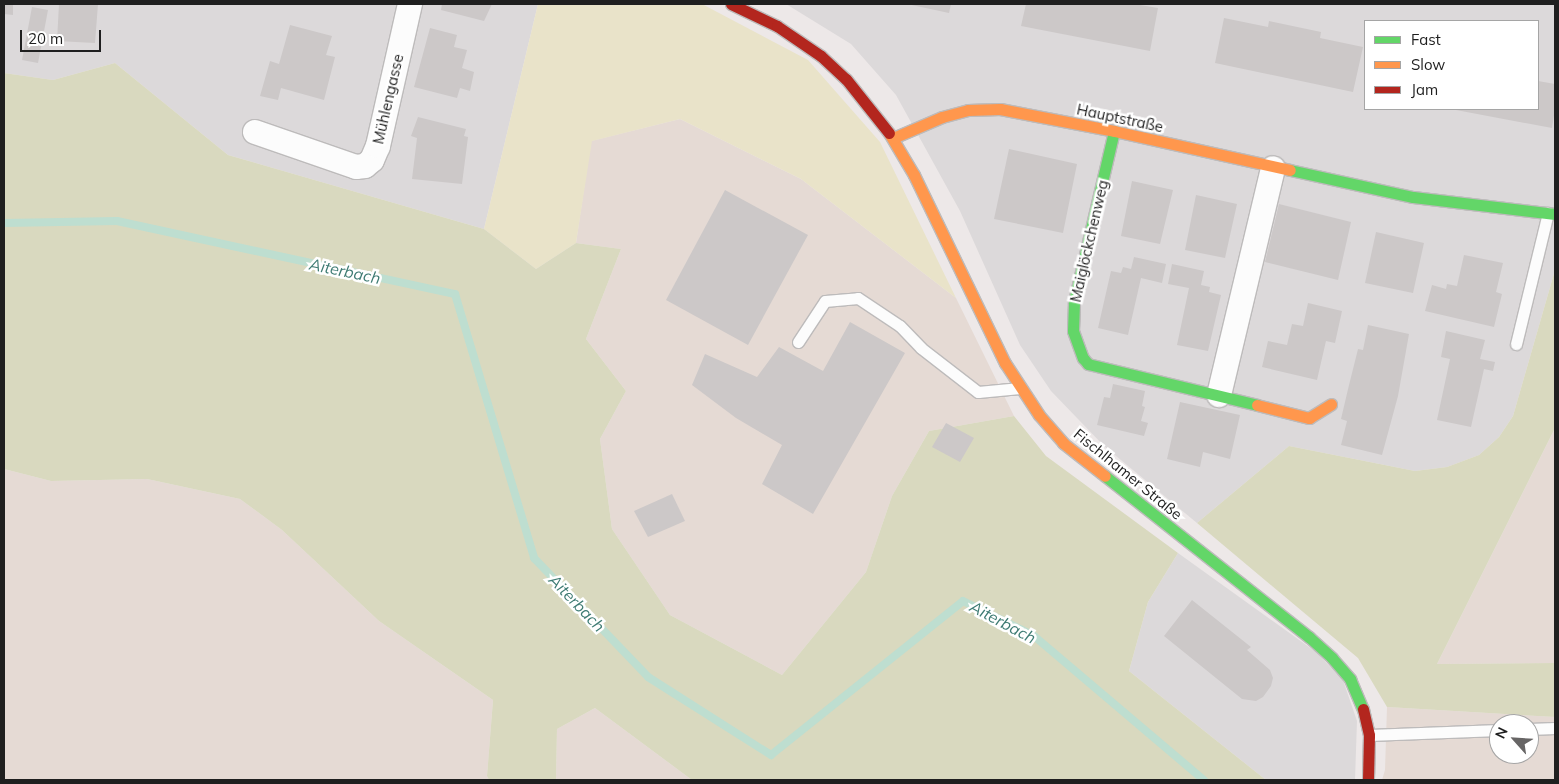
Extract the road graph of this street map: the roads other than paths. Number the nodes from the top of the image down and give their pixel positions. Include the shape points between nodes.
1 (410, 4) edge
2 (745, 7) edge
3 (255, 132) dead end
4 (1114, 132) junction
5 (893, 138) junction
6 (1273, 168) junction
7 (1552, 214) edge
8 (798, 342) dead end
9 (1516, 344) dead end
10 (1020, 388) junction
11 (1219, 395) junction
12 (1331, 404) dead end
13 (1555, 728) edge
14 (1539, 729) edge
15 (1489, 730) edge
16 (1369, 734) junction
17 (1368, 780) edge

1 - 3 street, Mühlengasse via 378,146 372,160 365,166 356,166
2 - 5 street via 777,26 846,78
4 - 5 street, Hauptstraße via 985,108 942,116
4 - 6 street, Hauptstraße
4 - 11 street, Maiglöckchenweg via 1074,302 1073,331 1083,358 1095,368
5 - 10 street, Fischlhamer Straße
6 - 7 street, Hauptstraße via 1413,197
6 - 11 street
7 - 9 lane
8 - 10 lane via 825,301 858,298 900,326 920,348 978,392
10 - 16 street, Fischlhamer Straße via 1063,443 1332,658 1350,679
11 - 12 street, Maiglöckchenweg via 1310,418
13 - 14 lane
15 - 16 lane
16 - 17 street, Fischlhamer Straße

